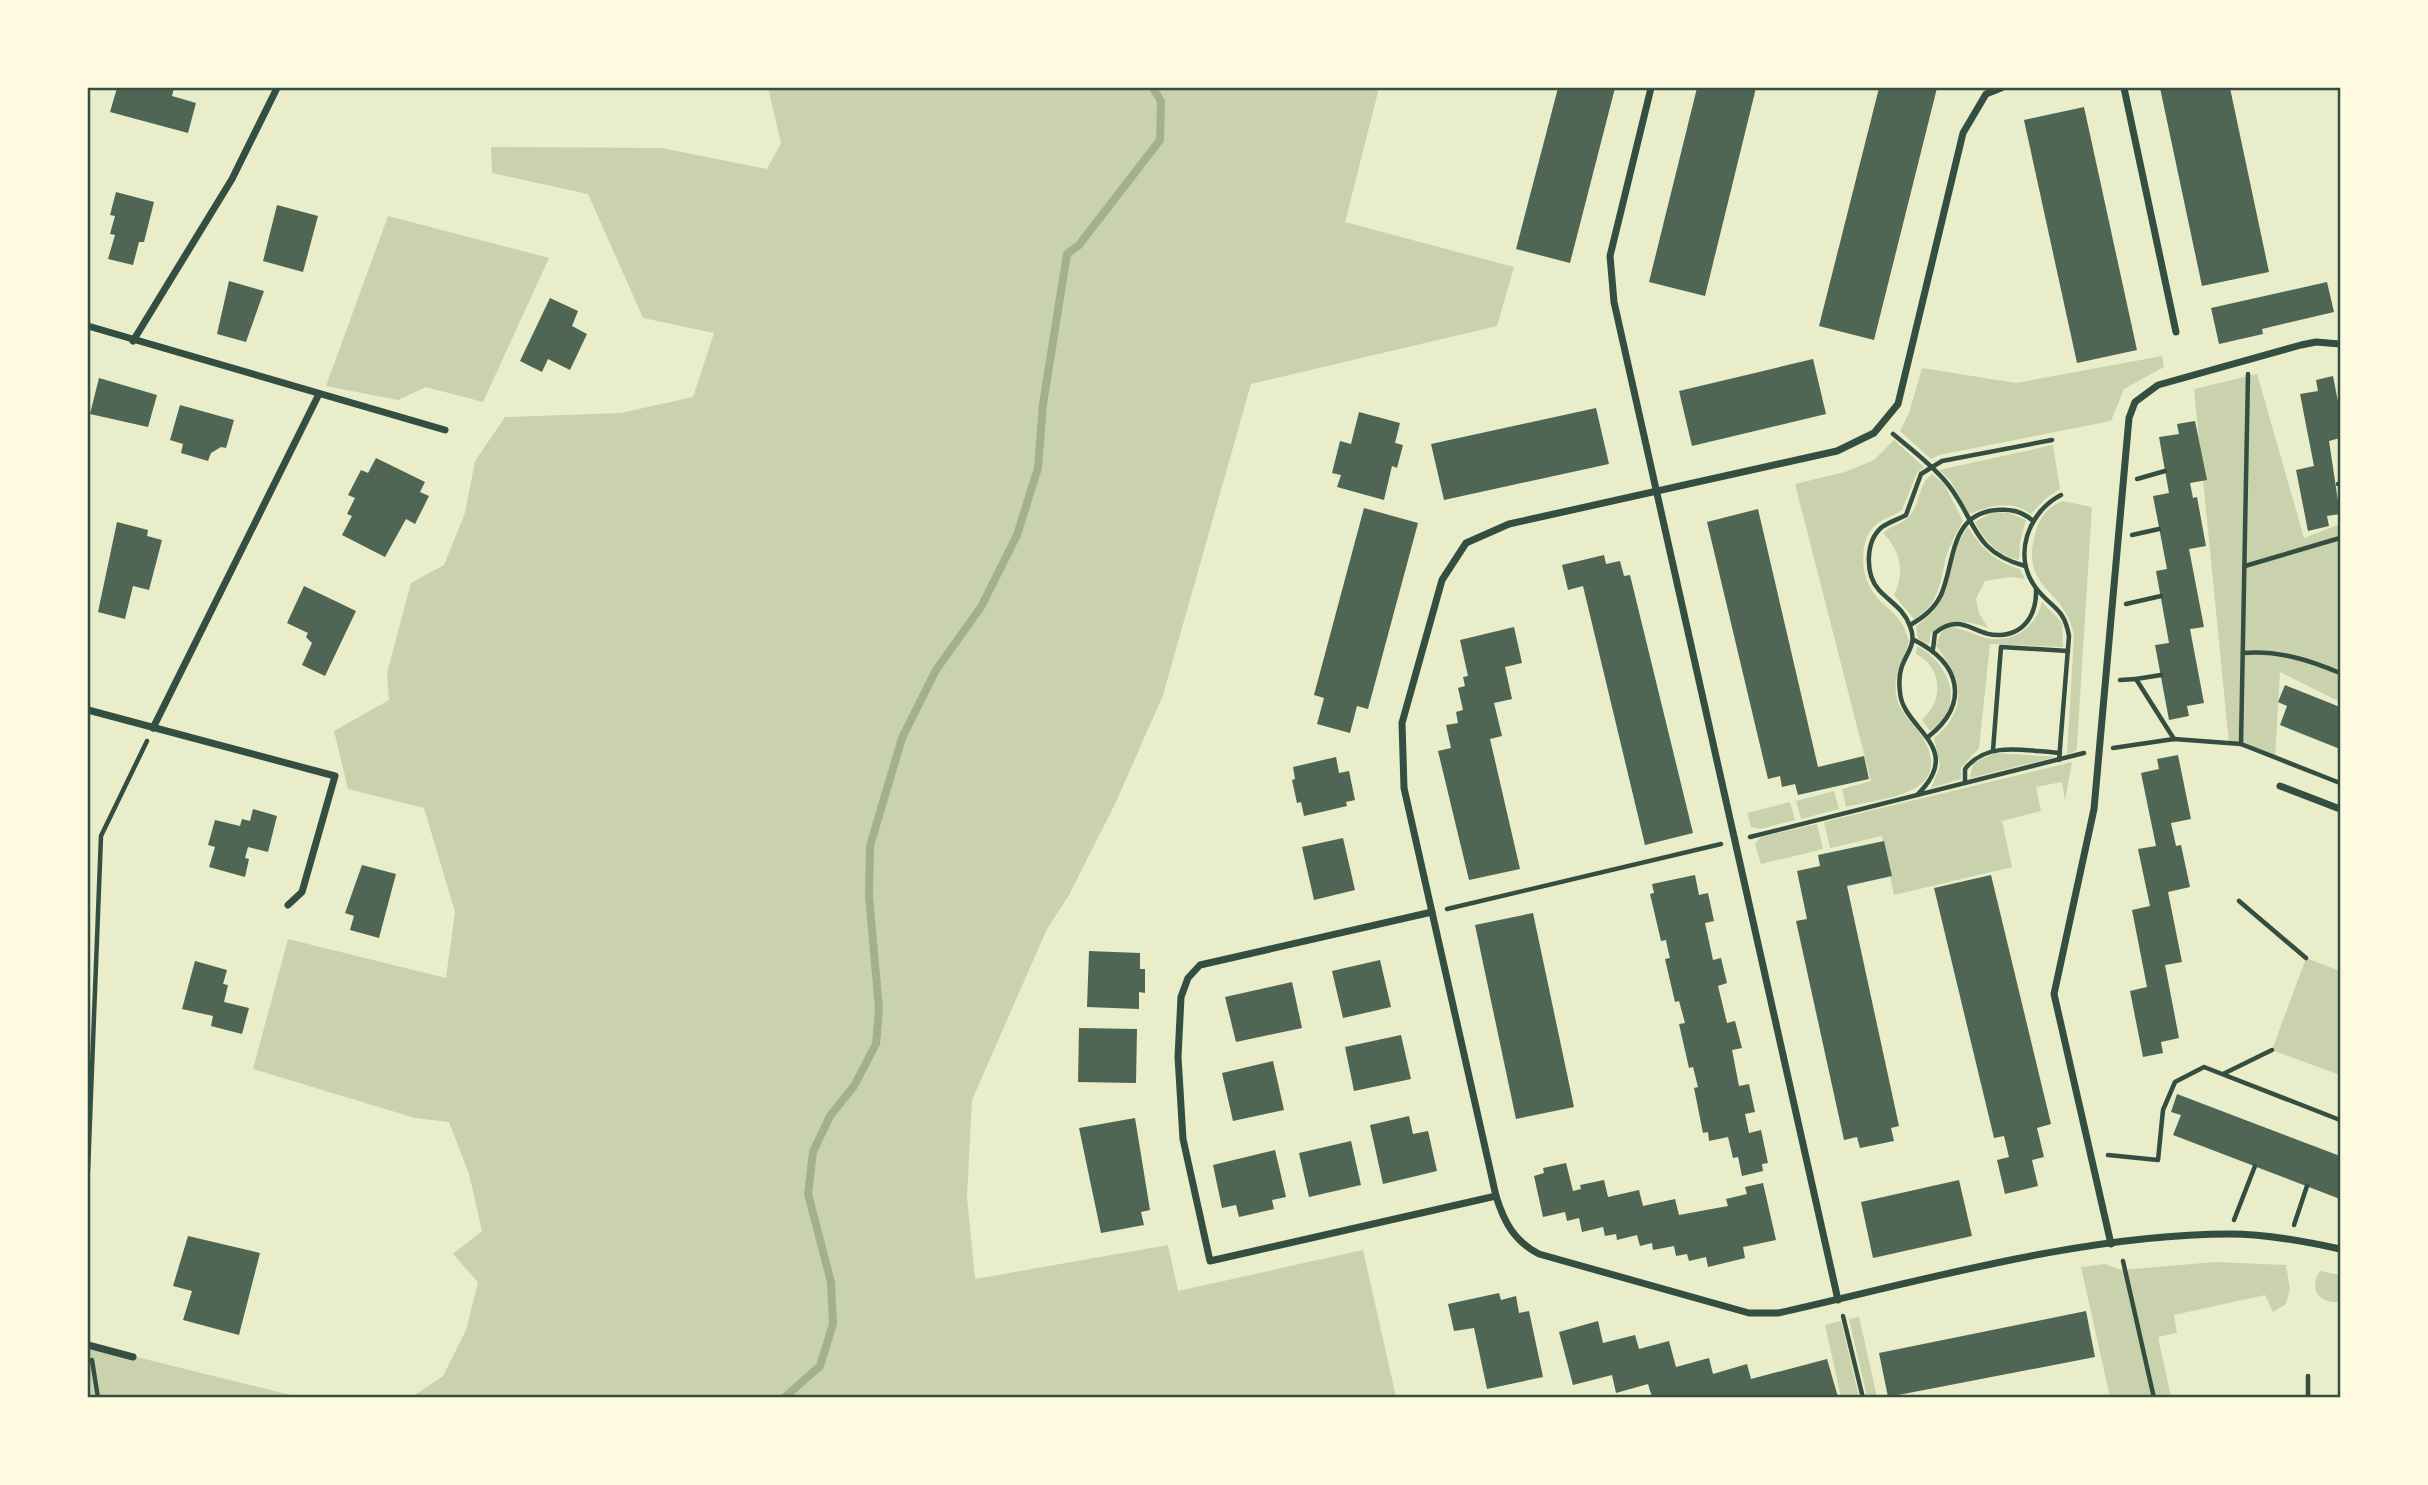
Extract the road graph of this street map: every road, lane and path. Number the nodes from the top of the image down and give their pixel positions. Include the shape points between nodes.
1 (277, 88) edge
2 (1651, 88) edge
3 (2001, 88) edge
4 (2124, 88) edge
5 (88, 326) edge
6 (2176, 332) dead end
7 (133, 341) junction
8 (2340, 344) edge
9 (2249, 359) junction
10 (319, 394) junction
11 (1882, 424) junction
12 (445, 430) dead end
13 (2052, 440) dead end
14 (1930, 467) junction
15 (2165, 471) dead end
16 (2123, 482) junction
17 (1657, 489) junction
18 (2061, 495) dead end
19 (2032, 520) junction
20 (1969, 521) junction
21 (2159, 529) dead end
22 (2118, 537) junction
23 (2340, 538) edge
24 (2025, 566) junction
25 (2245, 566) junction
26 (2036, 588) junction
27 (2161, 596) dead end
28 (2112, 608) junction
29 (1910, 625) junction
30 (1913, 640) junction
31 (1933, 649) junction
32 (2068, 651) junction
33 (2243, 653) junction
34 (2340, 673) edge
35 (2161, 676) dead end
36 (2136, 679) junction
37 (2105, 682) junction
38 (88, 710) edge
39 (153, 727) junction
40 (1928, 737) junction
41 (2174, 739) junction
42 (2241, 744) junction
43 (1993, 750) junction
44 (2099, 750) junction
45 (2059, 756) junction
46 (1965, 783) junction
47 (2340, 783) edge
48 (2280, 786) dead end
49 (1917, 795) junction
50 (2340, 809) edge
51 (1735, 840) junction
52 (2239, 901) dead end
53 (288, 905) dead end
54 (1432, 912) junction
55 (2306, 958) dead end
56 (2272, 1050) dead end
57 (2222, 1074) junction
58 (2340, 1120) edge
59 (2092, 1154) junction
60 (2255, 1166) dead end
61 (88, 1171) edge
62 (2307, 1186) dead end
63 (1496, 1196) junction
64 (2229, 1234) junction
65 (2290, 1239) junction
66 (2111, 1244) junction
67 (2340, 1249) edge
68 (2123, 1261) dead end
69 (1838, 1300) junction
70 (1843, 1316) dead end
71 (89, 1346) edge
72 (133, 1357) dead end
73 (2308, 1376) dead end
74 (98, 1398) edge
75 (1863, 1398) edge
76 (2154, 1398) edge
77 (2308, 1398) edge

1 - 7 street via 232,179
2 - 17 street via 1610,256 1614,302
3 - 11 street via 1986,94 1962,133 1898,404
4 - 6 street
5 - 7 street
7 - 10 street
8 - 9 street via 2316,342
9 - 16 street via 2158,385 2138,398 2127,426
9 - 25 path
10 - 12 street
10 - 39 street
11 - 14 path
11 - 17 street via 1874,433 1837,451
13 - 14 path
14 - 20 path via 1946,482
14 - 29 path via 1921,474 1906,515 1883,526 1869,551 1874,584 1900,608
15 - 16 path
16 - 22 street
17 - 51 street
17 - 54 street via 1509,524 1466,543 1443,579 1402,723 1405,788
18 - 19 path
19 - 20 path via 2021,512 2006,510 1989,511
19 - 24 path
20 - 24 path via 1993,553
20 - 29 path via 1949,558 1940,596 1926,616
21 - 22 path
22 - 28 street
23 - 25 path
24 - 26 path
25 - 33 path
26 - 31 path via 2037,605 2028,624 2000,636 1964,624 1945,625 1935,634
26 - 32 path via 2066,620
27 - 28 path
28 - 37 street
29 - 30 path
30 - 31 path
30 - 40 path via 1912,652 1902,666 1900,698
31 - 40 path via 1953,677 1956,696 1950,716
32 - 43 path via 2001,647
32 - 45 path
33 - 34 path via 2303,658
33 - 42 path
35 - 36 path
36 - 37 path
36 - 41 path
37 - 44 street
38 - 39 street
39 - 53 street via 335,776 302,892
39 - 61 path via 101,836
40 - 49 path via 1936,766 1931,781
41 - 42 path
41 - 44 path
42 - 47 path
43 - 45 path
43 - 46 path via 1972,759 1965,769
44 - 45 path
44 - 59 street via 2094,809 2054,994
45 - 46 path
46 - 49 path
48 - 50 street
49 - 51 path
51 - 54 path
51 - 69 street
52 - 55 path
54 - 63 street
54 - 63 street via 1200,965 1188,978 1181,996 1178,1057 1183,1139 1210,1261
56 - 57 path
57 - 58 path
57 - 59 path via 2204,1068 2175,1082 2163,1110 2158,1160
59 - 66 street
60 - 64 path
62 - 65 path
63 - 69 street via 1514,1237 1546,1257 1749,1313 1779,1313
64 - 65 street
64 - 66 street
65 - 67 street
66 - 69 street
68 - 76 path
70 - 75 path
71 - 72 street
71 - 74 path
73 - 77 path

